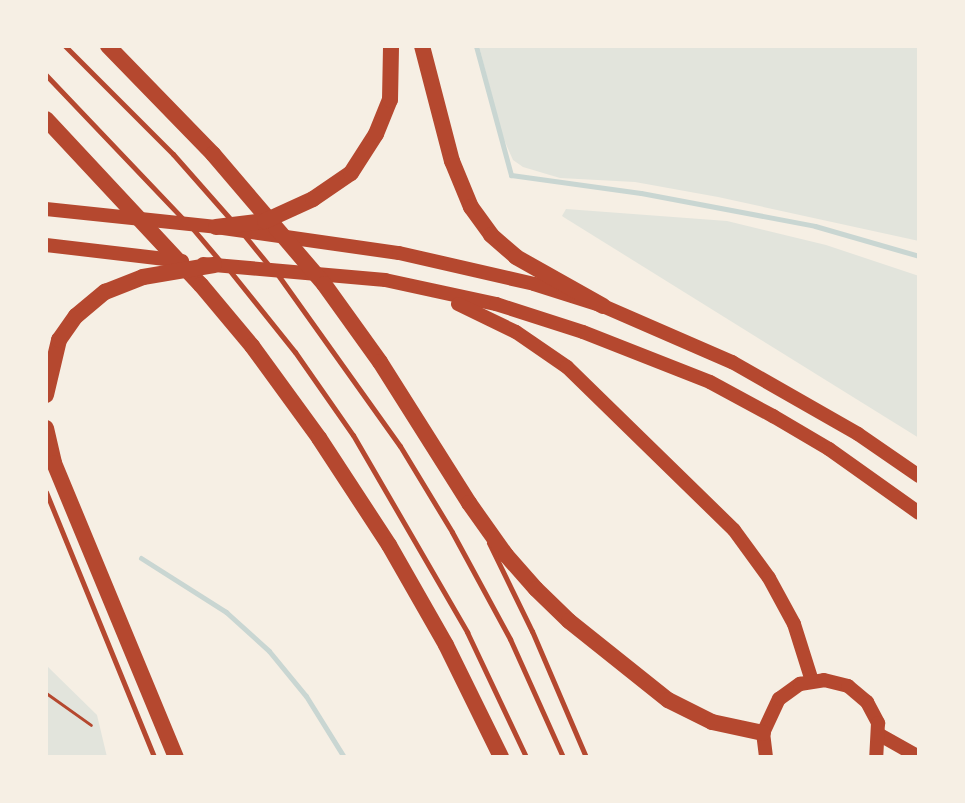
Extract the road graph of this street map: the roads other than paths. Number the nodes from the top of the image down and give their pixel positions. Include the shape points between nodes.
1 (65, 46) edge
2 (108, 46) edge
3 (391, 46) edge
4 (422, 46) edge
5 (46, 75) edge
6 (46, 119) edge
7 (46, 209) edge
8 (216, 227) junction
9 (46, 245) edge
10 (214, 265) junction
11 (385, 280) junction
12 (603, 306) junction
13 (46, 395) edge
14 (46, 428) edge
15 (919, 476) edge
16 (46, 492) edge
17 (469, 503) junction
18 (919, 513) edge
19 (812, 681) junction
20 (763, 733) junction
21 (880, 735) junction
22 (501, 753) edge
23 (154, 757) edge
24 (176, 757) edge
25 (526, 757) edge
26 (563, 757) edge
27 (586, 757) edge
28 (766, 757) edge
29 (876, 757) edge
30 (919, 757) edge

1 - 26 lane via 173,154 291,291 337,354 452,532 510,639
2 - 17 highway via 213,154 324,284
3 - 8 highway via 390,100 351,173 313,199 265,221
4 - 12 highway via 452,161 471,207 516,257
5 - 25 lane via 243,286 295,352 353,435 411,533 467,632
6 - 22 highway via 201,285 319,438 389,545
7 - 8 main road
8 - 12 main road via 399,253
9 - 10 main road
10 - 11 main road
10 - 13 highway via 143,277 105,292 76,316 59,340
11 - 18 main road via 496,304 698,377 829,449
11 - 19 main road via 472,309 567,367 734,530 794,624
12 - 15 main road via 783,389
14 - 24 highway via 54,463
16 - 23 lane
17 - 20 highway via 536,589 639,678 712,722
17 - 27 lane
19 - 20 main road via 779,699
19 - 21 main road via 836,682 858,693 873,712
20 - 28 main road
21 - 29 main road
21 - 30 main road

